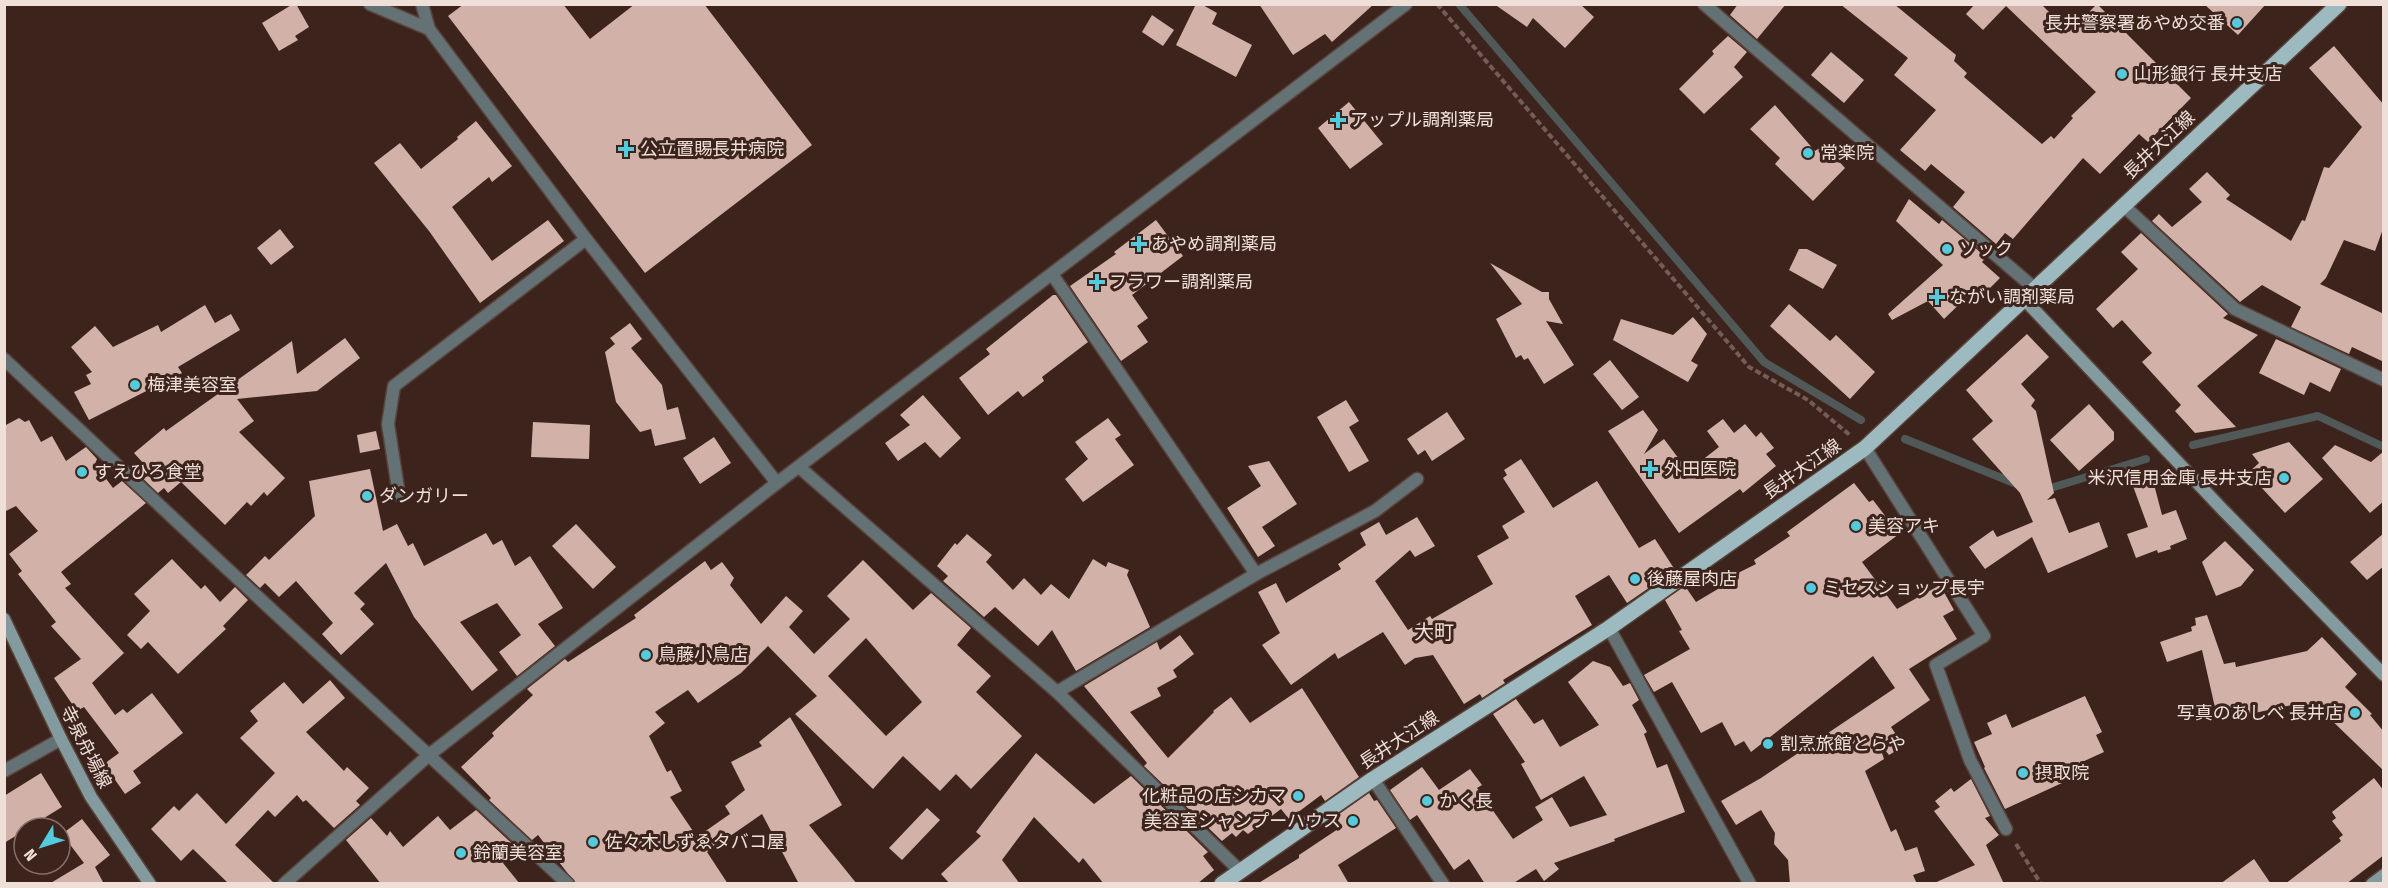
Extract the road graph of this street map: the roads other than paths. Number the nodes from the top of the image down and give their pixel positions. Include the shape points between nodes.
1 (370, 4) edge
2 (422, 4) edge
3 (1406, 4) edge
4 (1704, 4) edge
5 (2339, 4) edge
6 (429, 29) junction
7 (2123, 205) junction
8 (586, 238) junction
9 (1052, 274) junction
10 (2029, 293) junction
11 (4, 359) edge
12 (2384, 381) edge
13 (1865, 448) junction
14 (798, 467) junction
15 (1417, 479) dead end
16 (777, 483) junction
17 (399, 495) dead end
18 (1256, 574) junction
19 (4, 619) edge
20 (1609, 628) junction
21 (2384, 675) edge
22 (1057, 692) junction
23 (61, 739) junction
24 (429, 755) junction
25 (4, 771) edge
26 (1373, 779) junction
27 (2006, 829) road end
28 (1239, 870) junction
29 (2384, 875) edge
30 (150, 884) edge
31 (284, 884) edge
32 (568, 884) edge
33 (1222, 884) edge
34 (1443, 884) edge
35 (1750, 884) edge
36 (2372, 884) edge

1 - 6 street
2 - 6 street
3 - 9 street
4 - 10 street
5 - 7 main road, 長井大江線
6 - 8 street
7 - 10 main road, 長井大江線
7 - 12 street via 2235,309
8 - 16 street
8 - 17 street via 394,386 388,424
9 - 14 street
9 - 18 street
10 - 13 main road, 長井大江線
10 - 21 street via 2223,510
11 - 24 street
13 - 20 main road, 長井大江線
13 - 27 street via 1984,636 1936,665 1970,760
14 - 16 street
14 - 22 street
15 - 18 street via 1375,511
16 - 24 street
18 - 22 street
19 - 23 street, 寺泉舟場線
20 - 26 main road, 長井大江線
20 - 35 street
22 - 28 street
23 - 25 street
23 - 30 street, 寺泉舟場線 via 91,797
24 - 31 street
24 - 32 street
26 - 28 main road, 長井大江線
26 - 34 street
28 - 33 main road, 長井大江線
29 - 36 street

